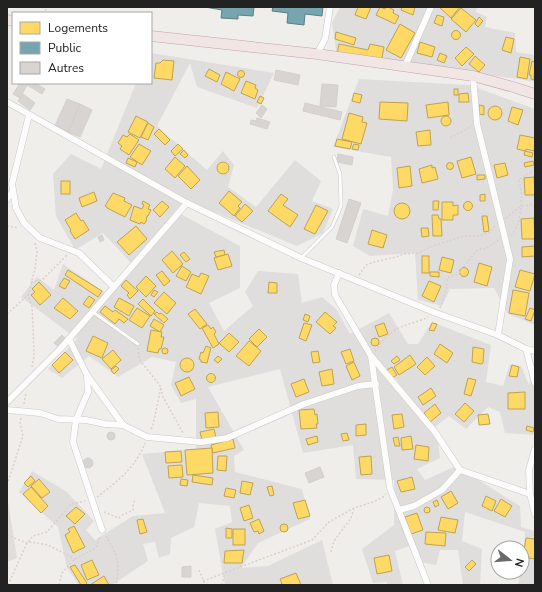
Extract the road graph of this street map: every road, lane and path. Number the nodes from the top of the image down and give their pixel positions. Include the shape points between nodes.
1 (330, 7) edge
2 (431, 7) edge
3 (152, 36) edge
4 (318, 54) junction
5 (405, 66) junction
6 (473, 76) junction
7 (535, 94) edge
8 (7, 102) edge
9 (29, 115) junction
10 (477, 124) junction
11 (450, 138) dead end
12 (334, 157) dead end
13 (535, 170) edge
14 (13, 192) junction
15 (7, 199) edge
16 (187, 203) junction
17 (535, 204) edge
18 (520, 207) junction
19 (501, 222) junction
20 (7, 226) edge
21 (32, 230) junction
22 (505, 237) junction
23 (72, 250) junction
24 (301, 258) junction
25 (339, 273) junction
26 (355, 280) junction
27 (31, 282) junction
28 (114, 287) junction
29 (28, 295) junction
30 (93, 312) junction
31 (436, 313) junction
32 (7, 314) edge
33 (498, 335) junction
34 (69, 339) junction
35 (138, 344) dead end
36 (526, 349) junction
37 (535, 351) edge
38 (371, 356) junction
39 (87, 374) junction
40 (28, 381) junction
41 (535, 383) edge
42 (376, 384) junction
43 (160, 387) dead end
44 (7, 402) edge
45 (7, 410) edge
46 (23, 412) junction
47 (76, 420) junction
48 (123, 425) junction
49 (187, 442) junction
50 (535, 449) edge
51 (460, 470) junction
52 (7, 485) edge
53 (390, 488) junction
54 (530, 494) junction
55 (136, 499) dead end
56 (92, 500) junction
57 (94, 507) junction
58 (354, 508) junction
59 (399, 510) junction
60 (535, 514) edge
61 (102, 530) junction
62 (7, 535) edge
63 (27, 543) junction
64 (331, 552) dead end
65 (75, 559) junction
66 (199, 570) dead end
67 (225, 573) junction
68 (203, 581) junction
69 (8, 585) edge
70 (59, 585) edge
71 (116, 585) edge
72 (205, 585) edge
73 (222, 585) edge
74 (428, 585) edge

1 - 4 street via 325,39
2 - 5 street
3 - 4 highway
4 - 5 highway
5 - 6 highway
6 - 7 highway
6 - 10 street
8 - 9 street
9 - 14 street via 12,184
9 - 16 street
10 - 11 path
10 - 19 street
12 - 24 lane via 340,174 341,206 332,227
13 - 18 path via 519,179
14 - 15 street
14 - 21 street via 16,208 24,223
16 - 24 street
16 - 28 street
17 - 18 path
18 - 19 path
18 - 22 path via 513,233 508,239
19 - 22 street
19 - 26 path via 489,233 464,236 419,253 404,254 366,265
20 - 21 path
21 - 23 street via 40,238
21 - 27 path via 37,252
22 - 31 path via 485,249 476,251 458,274 447,278 447,288 441,307
22 - 33 street via 510,259
23 - 27 path via 42,280
23 - 28 street via 79,253
24 - 25 street
25 - 26 street
25 - 38 street via 334,285 335,295
26 - 31 street
27 - 29 path
28 - 30 street
29 - 32 path
29 - 40 path via 32,307 34,356
30 - 34 street
30 - 35 lane
31 - 33 street
31 - 38 path via 392,332
33 - 36 street
34 - 39 street
34 - 40 street
36 - 37 street
36 - 41 street
38 - 42 street
38 - 51 street via 435,432
39 - 47 street via 88,392
39 - 48 street
40 - 44 street
40 - 46 path
42 - 49 street via 358,386 304,404 227,438
42 - 53 street
43 - 49 path
45 - 46 street
46 - 47 street
46 - 52 path via 20,423 23,436
47 - 48 street
47 - 56 street via 73,442
48 - 49 street via 146,437
50 - 54 street via 529,470
51 - 54 street
51 - 59 street via 442,490 414,506
53 - 58 path via 383,497
53 - 59 street
54 - 60 street
55 - 57 path via 133,510 119,518
56 - 57 street
56 - 63 path via 71,504 47,532 33,536
57 - 61 street
58 - 64 path via 351,518 334,541
58 - 67 path via 329,522 312,540
59 - 74 street
61 - 65 path via 96,548
61 - 71 path via 119,562
62 - 63 path
63 - 65 path via 48,545
63 - 69 path
65 - 70 path via 62,573
66 - 68 path
67 - 68 path
67 - 73 path
68 - 72 path

